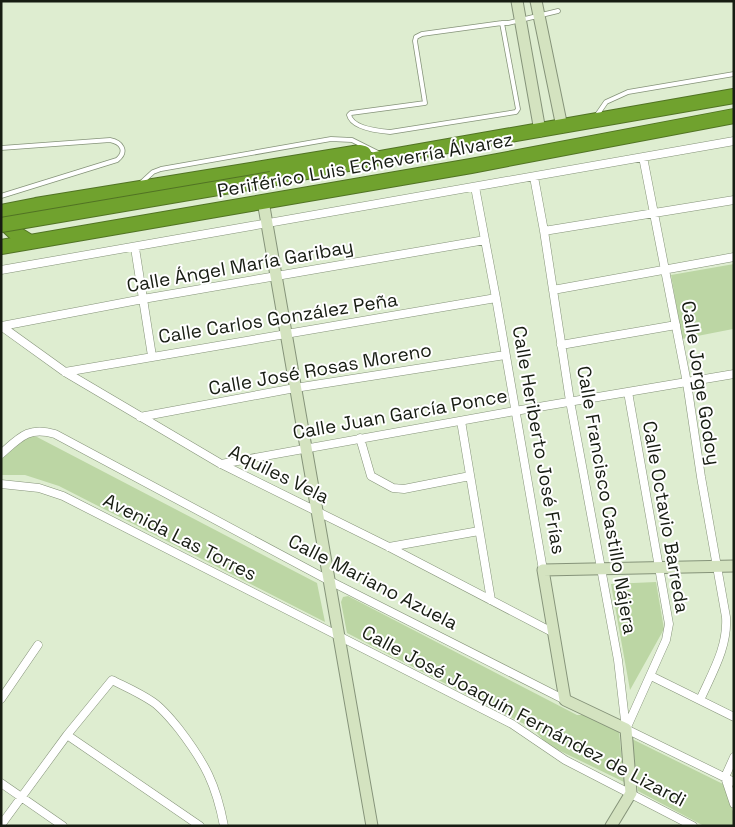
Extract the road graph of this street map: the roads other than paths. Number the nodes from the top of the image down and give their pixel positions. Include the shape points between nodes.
1 (516, 1) edge
2 (536, 1) edge
3 (558, 11) dead end
4 (539, 16) junction
5 (520, 20) junction
6 (502, 23) junction
7 (734, 74) edge
8 (734, 96) edge
9 (734, 116) edge
10 (594, 122) junction
11 (562, 127) junction
12 (540, 131) junction
13 (734, 141) edge
14 (1, 148) edge
15 (385, 157) junction
16 (643, 157) junction
17 (534, 177) junction
18 (475, 187) junction
19 (1, 196) edge
20 (734, 200) edge
21 (263, 201) junction
22 (36, 205) junction
23 (1, 212) edge
24 (654, 214) junction
25 (1, 220) edge
26 (267, 224) junction
27 (1, 225) edge
28 (544, 231) junction
29 (46, 239) junction
30 (485, 240) junction
31 (30, 242) junction
32 (1, 247) edge
33 (135, 248) junction
34 (734, 257) edge
35 (1, 270) edge
36 (666, 270) junction
37 (276, 276) junction
38 (553, 290) junction
39 (496, 298) junction
40 (143, 299) junction
41 (676, 325) junction
42 (1, 326) edge
43 (287, 334) junction
44 (561, 345) junction
45 (505, 355) junction
46 (152, 356) junction
47 (65, 372) junction
48 (734, 374) edge
49 (687, 383) junction
50 (295, 388) junction
51 (628, 392) junction
52 (570, 401) junction
53 (515, 411) junction
54 (140, 417) junction
55 (462, 421) junction
56 (360, 438) junction
57 (1, 445) edge
58 (11, 445) junction
59 (305, 447) junction
60 (1, 454) edge
61 (221, 464) junction
62 (470, 476) junction
63 (1, 484) edge
64 (316, 510) junction
65 (479, 531) junction
66 (389, 547) junction
67 (716, 566) junction
68 (734, 566) edge
69 (658, 568) junction
70 (602, 569) junction
71 (543, 570) junction
72 (328, 580) junction
73 (491, 600) junction
74 (554, 633) junction
75 (339, 636) junction
76 (38, 645) dead end
77 (651, 676) junction
78 (2, 697) edge
79 (565, 700) junction
80 (700, 700) junction
81 (734, 718) edge
82 (626, 729) junction
83 (67, 735) junction
84 (734, 757) edge
85 (725, 777) junction
86 (734, 782) edge
87 (1, 783) edge
88 (631, 793) junction
89 (21, 797) junction
90 (734, 804) edge
91 (1, 825) edge
92 (63, 826) edge
93 (200, 826) edge
94 (224, 826) edge
95 (372, 826) edge
96 (611, 826) edge
97 (693, 826) edge

1 - 5 street
2 - 4 street
3 - 4 lane
4 - 5 lane
4 - 11 street
5 - 6 lane
5 - 12 street
6 - 6 lane via 518,107 516,112 390,132 354,124 350,120 351,113 425,103 415,41 419,35
7 - 10 lane via 628,92 606,102
8 - 10 highway, Periférico Luis Echeverría Álvarez
9 - 21 highway, Periférico Luis Echeverría Álvarez via 472,166
10 - 11 highway, Periférico Luis Echeverría Álvarez
11 - 12 highway, Periférico Luis Echeverría Álvarez
12 - 15 highway, Periférico Luis Echeverría Álvarez
13 - 16 street
14 - 19 lane via 110,140 122,145 123,151 117,160
15 - 22 highway via 360,152
15 - 27 highway, Periférico Luis Echeverría Álvarez, bridge
16 - 17 street
16 - 24 street, Calle Jorge Godoy
17 - 18 street
17 - 28 street, Calle Francisco Castillo Nájera
18 - 26 street
18 - 30 street, Calle Heriberto José Frías
20 - 24 street
21 - 26 street
21 - 29 highway, Periférico Luis Echeverría Álvarez
22 - 23 highway
22 - 29 highway via 32,224 34,230
24 - 28 street
24 - 36 street, Calle Jorge Godoy
25 - 31 highway
26 - 33 street
26 - 37 street
28 - 38 street, Calle Francisco Castillo Nájera
29 - 31 highway, Periférico Luis Echeverría Álvarez
30 - 37 street, Calle Ángel María Garibay
30 - 39 street, Calle Heriberto José Frías
31 - 32 highway, Periférico Luis Echeverría Álvarez
33 - 35 street
33 - 40 street
34 - 36 street
36 - 38 street
36 - 41 street, Calle Jorge Godoy
37 - 40 street, Calle Ángel María Garibay
37 - 43 street
38 - 44 street, Calle Francisco Castillo Nájera
39 - 43 street, Calle Carlos González Peña
39 - 45 street, Calle Heriberto José Frías
40 - 42 street, Calle Ángel María Garibay
40 - 46 street
41 - 44 street
41 - 49 street, Calle Jorge Godoy
42 - 47 street, Aquiles Vela
43 - 46 street, Calle Carlos González Peña
43 - 50 street
44 - 52 street, Calle Francisco Castillo Nájera
45 - 50 street, Calle José Rosas Moreno
45 - 53 street, Calle Heriberto José Frías
46 - 47 street, Calle Carlos González Peña
47 - 54 street, Aquiles Vela
48 - 49 street, Calle Juan García Ponce
49 - 51 street, Calle Juan García Ponce
49 - 67 street, Calle Jorge Godoy
50 - 54 street, Calle José Rosas Moreno
50 - 59 street
51 - 52 street, Calle Juan García Ponce
51 - 69 street, Calle Octavio Barreda
52 - 53 street, Calle Juan García Ponce
52 - 70 street, Calle Francisco Castillo Nájera
53 - 55 street, Calle Juan García Ponce
53 - 71 street, Calle Heriberto José Frías
54 - 61 street, Aquiles Vela
55 - 56 street, Calle Juan García Ponce
55 - 62 street
56 - 59 street, Calle Juan García Ponce
56 - 62 street via 370,473 392,488 404,489
57 - 58 street
58 - 60 street, Calle Mariano Azuela
58 - 72 street, Calle Mariano Azuela via 27,433 42,430 55,434
59 - 61 street, Calle Juan García Ponce
59 - 64 street
61 - 64 street, Aquiles Vela
62 - 65 street
63 - 75 street, Avenida Las Torres via 39,488 63,496
64 - 66 street, Aquiles Vela
64 - 72 street
65 - 66 street
65 - 73 street
66 - 73 street, Aquiles Vela
67 - 68 street
67 - 69 street
67 - 80 street, Calle Jorge Godoy via 727,631 725,644
69 - 70 street
69 - 77 street, Calle Octavio Barreda via 669,624
70 - 71 street
70 - 82 street, Calle Francisco Castillo Nájera via 622,679
71 - 74 street, Calle Heriberto José Frías
72 - 75 street
72 - 79 street, Calle Mariano Azuela
73 - 74 street, Aquiles Vela
74 - 79 street, Calle Heriberto José Frías
75 - 88 street, Calle José Joaquín Fernández de Lizardi via 512,724 565,760
75 - 95 street
76 - 78 street
77 - 80 street
77 - 82 street, Calle Octavio Barreda
79 - 82 street, Calle Mariano Azuela
80 - 81 street
82 - 85 street, Calle Mariano Azuela
82 - 88 street, Calle Francisco Castillo Nájera
83 - 89 street
83 - 93 street
83 - 94 street via 112,680 154,702 176,725 210,776
84 - 85 street
85 - 86 street, Calle Mariano Azuela
85 - 90 street
87 - 89 street
88 - 96 street
88 - 97 street, Calle José Joaquín Fernández de Lizardi
89 - 91 street
89 - 92 street

